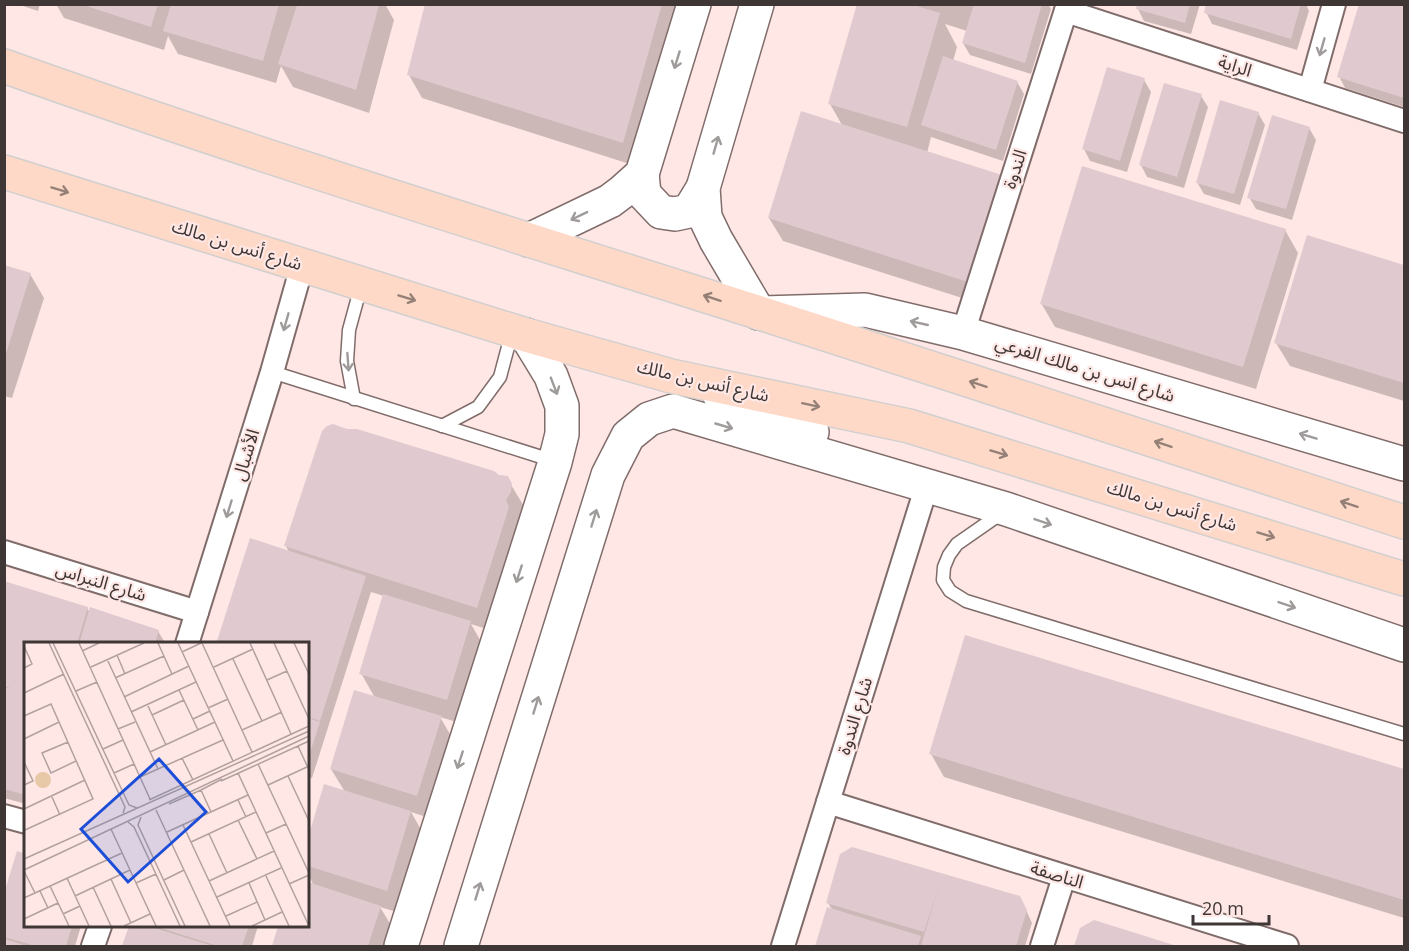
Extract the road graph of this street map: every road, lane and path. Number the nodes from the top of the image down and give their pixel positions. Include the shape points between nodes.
1 (694, 4) edge
2 (757, 4) edge
3 (1334, 4) edge
4 (1067, 8) edge
5 (4, 66) edge
6 (1310, 90) junction
7 (1404, 121) edge
8 (4, 172) edge
9 (642, 174) junction
10 (703, 188) junction
11 (529, 240) junction
12 (302, 266) junction
13 (362, 284) junction
14 (759, 313) junction
15 (519, 333) junction
16 (963, 333) junction
17 (272, 372) junction
18 (671, 376) junction
19 (354, 399) junction
20 (442, 426) junction
21 (555, 462) junction
22 (1404, 465) edge
23 (927, 485) junction
24 (1006, 509) junction
25 (1404, 522) edge
26 (4, 552) edge
27 (1404, 579) edge
28 (197, 612) junction
29 (188, 642) edge
30 (1404, 645) edge
31 (1404, 734) edge
32 (828, 802) junction
33 (4, 816) edge
34 (24, 821) edge
35 (1064, 877) junction
36 (100, 927) edge
37 (93, 946) edge
38 (401, 946) edge
39 (461, 946) edge
40 (783, 946) edge
41 (1042, 946) edge
42 (1287, 946) edge

1 -> 9 street
10 -> 2 street
3 -> 6 street
4 - 6 street, الراية
4 - 16 street, الندوة
5 - 11 main road
6 - 7 street, الراية
8 -> 12 main road, شارع أنس بن مالك
9 - 10 street via 644,194 661,212 689,211
9 -> 11 street via 610,201
10 - 14 street via 705,217
14 -> 11 main road
12 - 13 main road, شارع أنس بن مالك
12 -> 17 street, الأشبال
13 -> 15 main road, شارع أنس بن مالك
13 -> 19 lane via 349,330 347,361
16 -> 14 street, شارع انس بن مالك الفرعي via 865,310
25 -> 14 main road
15 - 18 main road, شارع أنس بن مالك
15 - 20 lane via 500,377 478,407
15 -> 21 street via 551,376 562,406 562,434
22 -> 16 street, شارع انس بن مالك الفرعي
17 - 19 lane
17 -> 28 street, الأشبال
18 - 24 street
18 -> 27 main road, شارع أنس بن مالك via 909,426
19 - 20 lane
20 - 21 lane
21 -> 38 street
23 - 24 street
23 - 32 street, شارع الندوة
39 -> 23 street via 608,475 628,436 649,419 673,411
24 -> 30 street
24 - 31 lane via 957,544 949,555 944,579 950,591 966,601
26 - 28 street, شارع النبراس
28 - 29 street, الأشبال
32 - 35 street, الناصفة
32 - 40 street, شارع الندوة
33 - 34 street
35 - 41 street
35 - 42 street, الناصفة
36 - 37 street

